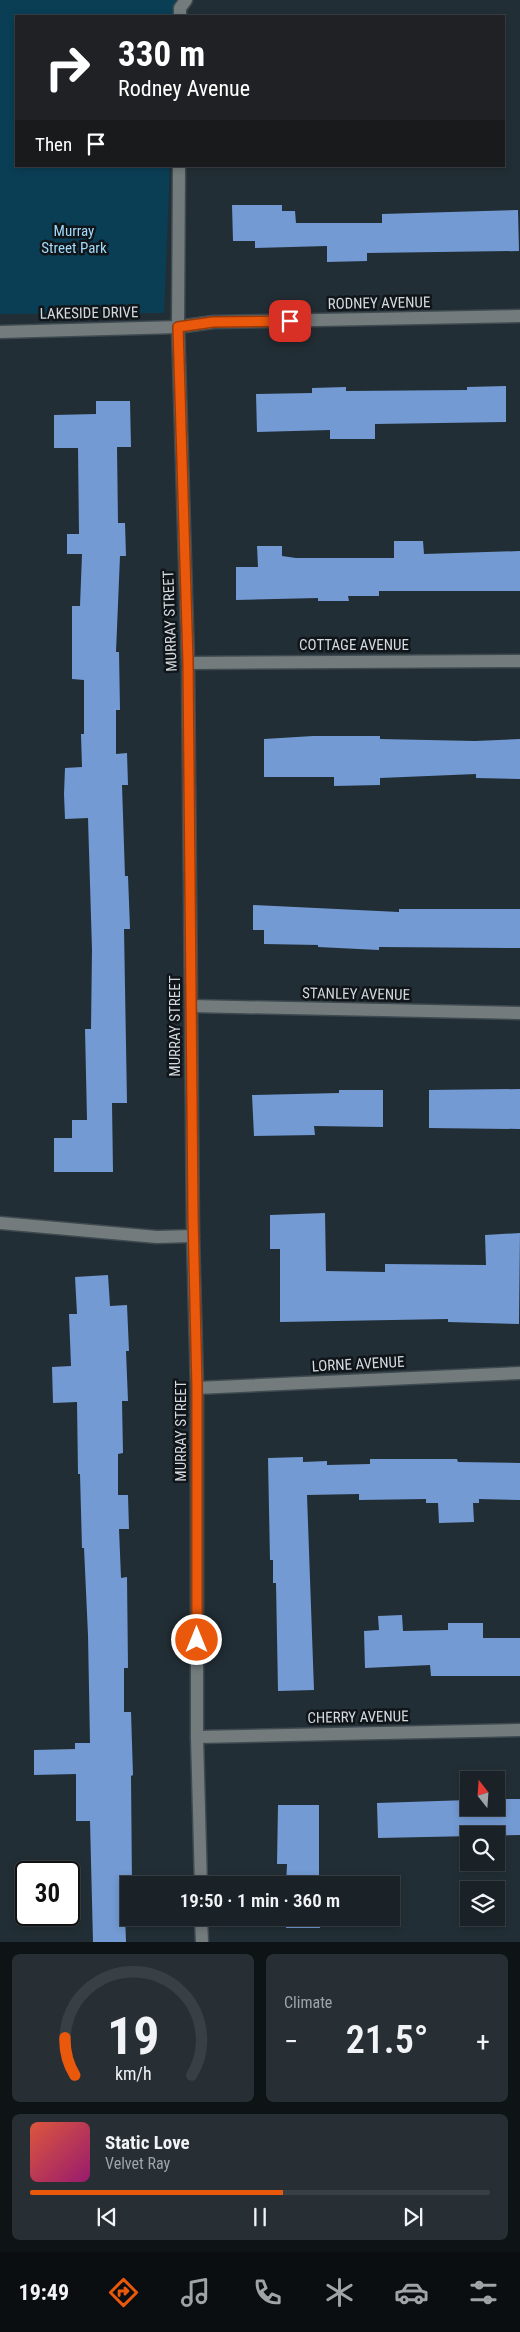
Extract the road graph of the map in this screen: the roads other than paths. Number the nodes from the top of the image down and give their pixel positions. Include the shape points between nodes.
1 (186, 0) edge
2 (180, 15) edge
3 (179, 167) edge
4 (520, 316) edge
5 (178, 327) junction
6 (0, 332) edge
7 (520, 661) edge
8 (188, 662) junction
9 (191, 1006) junction
10 (520, 1013) edge
11 (0, 1223) edge
12 (193, 1236) junction
13 (520, 1373) edge
14 (197, 1388) junction
15 (520, 1730) edge
16 (197, 1737) junction
17 (201, 1876) edge
18 (202, 1926) edge
19 (202, 1942) edge

1 - 2 street via 180,8
3 - 5 street, MURRAY STREET
4 - 5 street, RODNEY AVENUE via 213,322
5 - 6 street, LAKESIDE DRIVE
5 - 8 street, MURRAY STREET
7 - 8 street, COTTAGE AVENUE
8 - 9 street, MURRAY STREET
9 - 10 street, STANLEY AVENUE
9 - 12 street, MURRAY STREET
11 - 12 street via 157,1237
12 - 14 street, MURRAY STREET
13 - 14 street, LORNE AVENUE
14 - 16 street, MURRAY STREET
15 - 16 street, CHERRY AVENUE
16 - 17 street, MURRAY STREET
18 - 19 street

